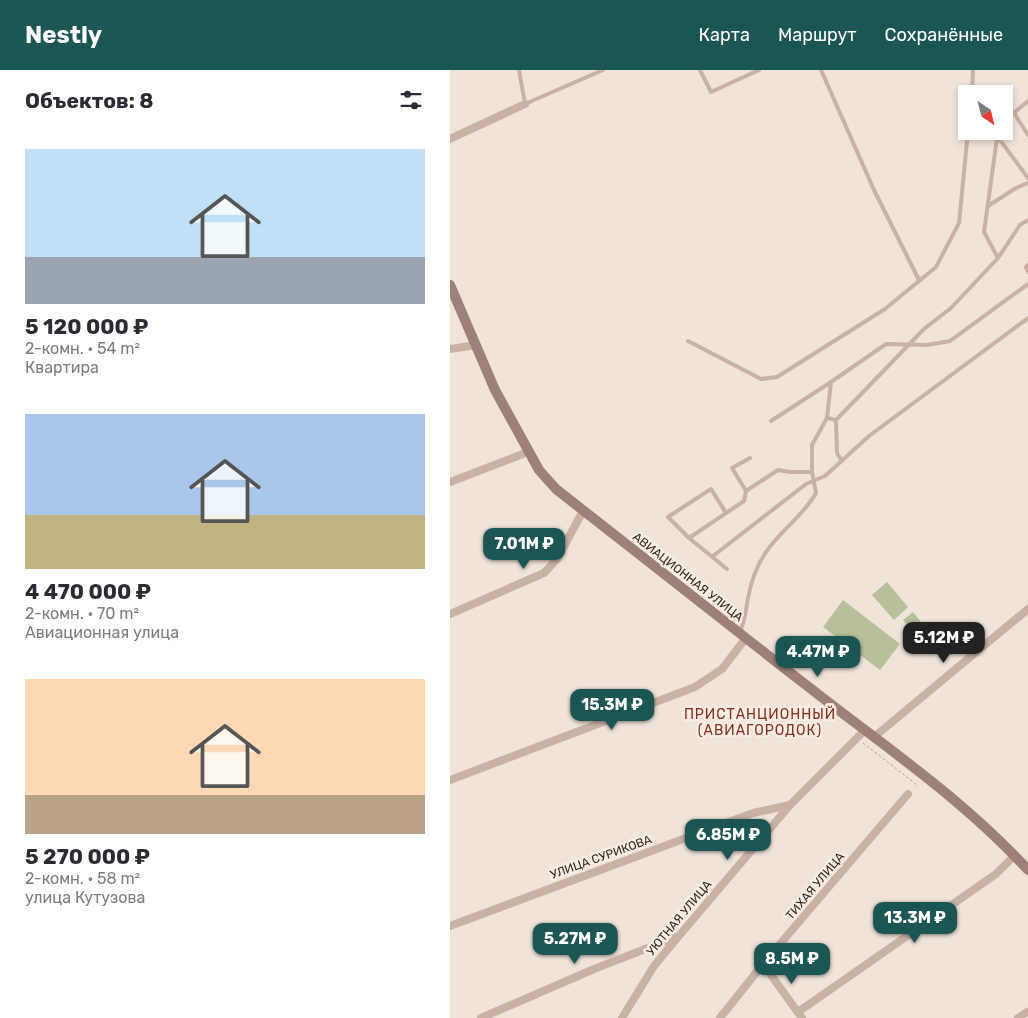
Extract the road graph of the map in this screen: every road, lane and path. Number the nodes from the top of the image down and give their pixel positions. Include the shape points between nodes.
1 (519, 70) edge
2 (603, 70) edge
3 (700, 70) edge
4 (759, 70) edge
5 (821, 70) edge
6 (973, 70) edge
7 (972, 85) edge
8 (1028, 101) edge
9 (526, 104) junction
10 (1014, 113) joint
11 (1028, 135) edge
12 (450, 139) edge
13 (967, 140) edge
14 (997, 140) edge
15 (1002, 140) edge
16 (1028, 178) edge
17 (1028, 183) edge
18 (988, 206) junction
19 (1028, 220) edge
20 (998, 258) junction
21 (1028, 265) edge
22 (1028, 272) edge
23 (918, 280) junction
24 (450, 284) edge
25 (1028, 284) edge
26 (1028, 318) edge
27 (688, 340) dead end
28 (910, 344) junction
29 (476, 345) junction
30 (450, 350) edge
31 (831, 382) junction
32 (827, 418) junction
33 (836, 420) junction
34 (771, 421) dead end
35 (528, 452) junction
36 (750, 458) dead end
37 (842, 460) junction
38 (812, 472) junction
39 (814, 481) junction
40 (450, 482) edge
41 (746, 492) junction
42 (583, 510) junction
43 (726, 513) junction
44 (689, 538) junction
45 (713, 556) junction
46 (727, 569) dead end
47 (1028, 609) edge
48 (450, 614) edge
49 (742, 636) junction
50 (865, 730) junction
51 (874, 737) junction
52 (857, 738) junction
53 (450, 780) edge
54 (908, 794) joint
55 (790, 805) junction
56 (1014, 855) junction
57 (1028, 870) edge
58 (450, 926) edge
59 (678, 937) junction
60 (763, 964) junction
61 (1027, 1012) edge
62 (800, 1015) edge
63 (482, 1018) edge
64 (622, 1018) edge
65 (720, 1018) edge
66 (1018, 1018) edge

1 - 9 lane
2 - 9 lane
3 - 4 lane via 711,92
5 - 23 lane
6 - 7 lane
8 - 10 lane
9 - 12 street
10 - 11 lane
13 - 23 lane via 959,222 936,267
14 - 18 lane
15 - 16 lane
17 - 18 lane
18 - 20 lane via 984,232
19 - 20 lane via 1020,225
20 - 28 lane via 951,308
21 - 22 lane
23 - 27 lane via 885,309 777,377 761,379
24 - 29 street, АВИАЦИОННАЯ УЛИЦА
25 - 28 lane via 950,341
26 - 37 lane via 869,436
28 - 31 lane via 886,344
28 - 33 lane
29 - 30 street
29 - 35 street, АВИАЦИОННАЯ УЛИЦА via 494,390
31 - 32 lane
31 - 34 lane
32 - 33 lane
32 - 38 lane via 812,445
33 - 37 lane via 837,454
35 - 40 street
35 - 42 street, АВИАЦИОННАЯ УЛИЦА via 556,489
36 - 41 lane via 732,468
37 - 39 lane via 825,476
38 - 39 lane
38 - 41 lane via 778,470
39 - 45 lane
39 - 49 lane via 816,493 810,504 767,551 757,569 748,596
41 - 43 lane via 744,501
42 - 48 street via 557,559 544,573
42 - 49 street, АВИАЦИОННАЯ УЛИЦА
43 - 44 lane
43 - 44 lane via 710,489 668,517
44 - 45 lane
45 - 46 lane
47 - 51 street
49 - 50 street, АВИАЦИОННАЯ УЛИЦА
49 - 53 street via 722,668 695,687
50 - 51 street, АВИАЦИОННАЯ УЛИЦА
50 - 52 street, УЮТНАЯ УЛИЦА
51 - 56 street, АВИАЦИОННАЯ УЛИЦА via 956,800
52 - 54 path via 916,784
52 - 55 street, УЮТНАЯ УЛИЦА
54 - 60 street, ТИХАЯ УЛИЦА
55 - 58 street, УЛИЦА СУРИКОВА via 753,813
55 - 59 street, УЮТНАЯ УЛИЦА
56 - 57 street, АВИАЦИОННАЯ УЛИЦА
56 - 62 street via 996,874
59 - 63 street via 594,969
59 - 64 street, УЮТНАЯ УЛИЦА via 654,966
60 - 62 street
60 - 65 street, ТИХАЯ УЛИЦА
61 - 66 street

